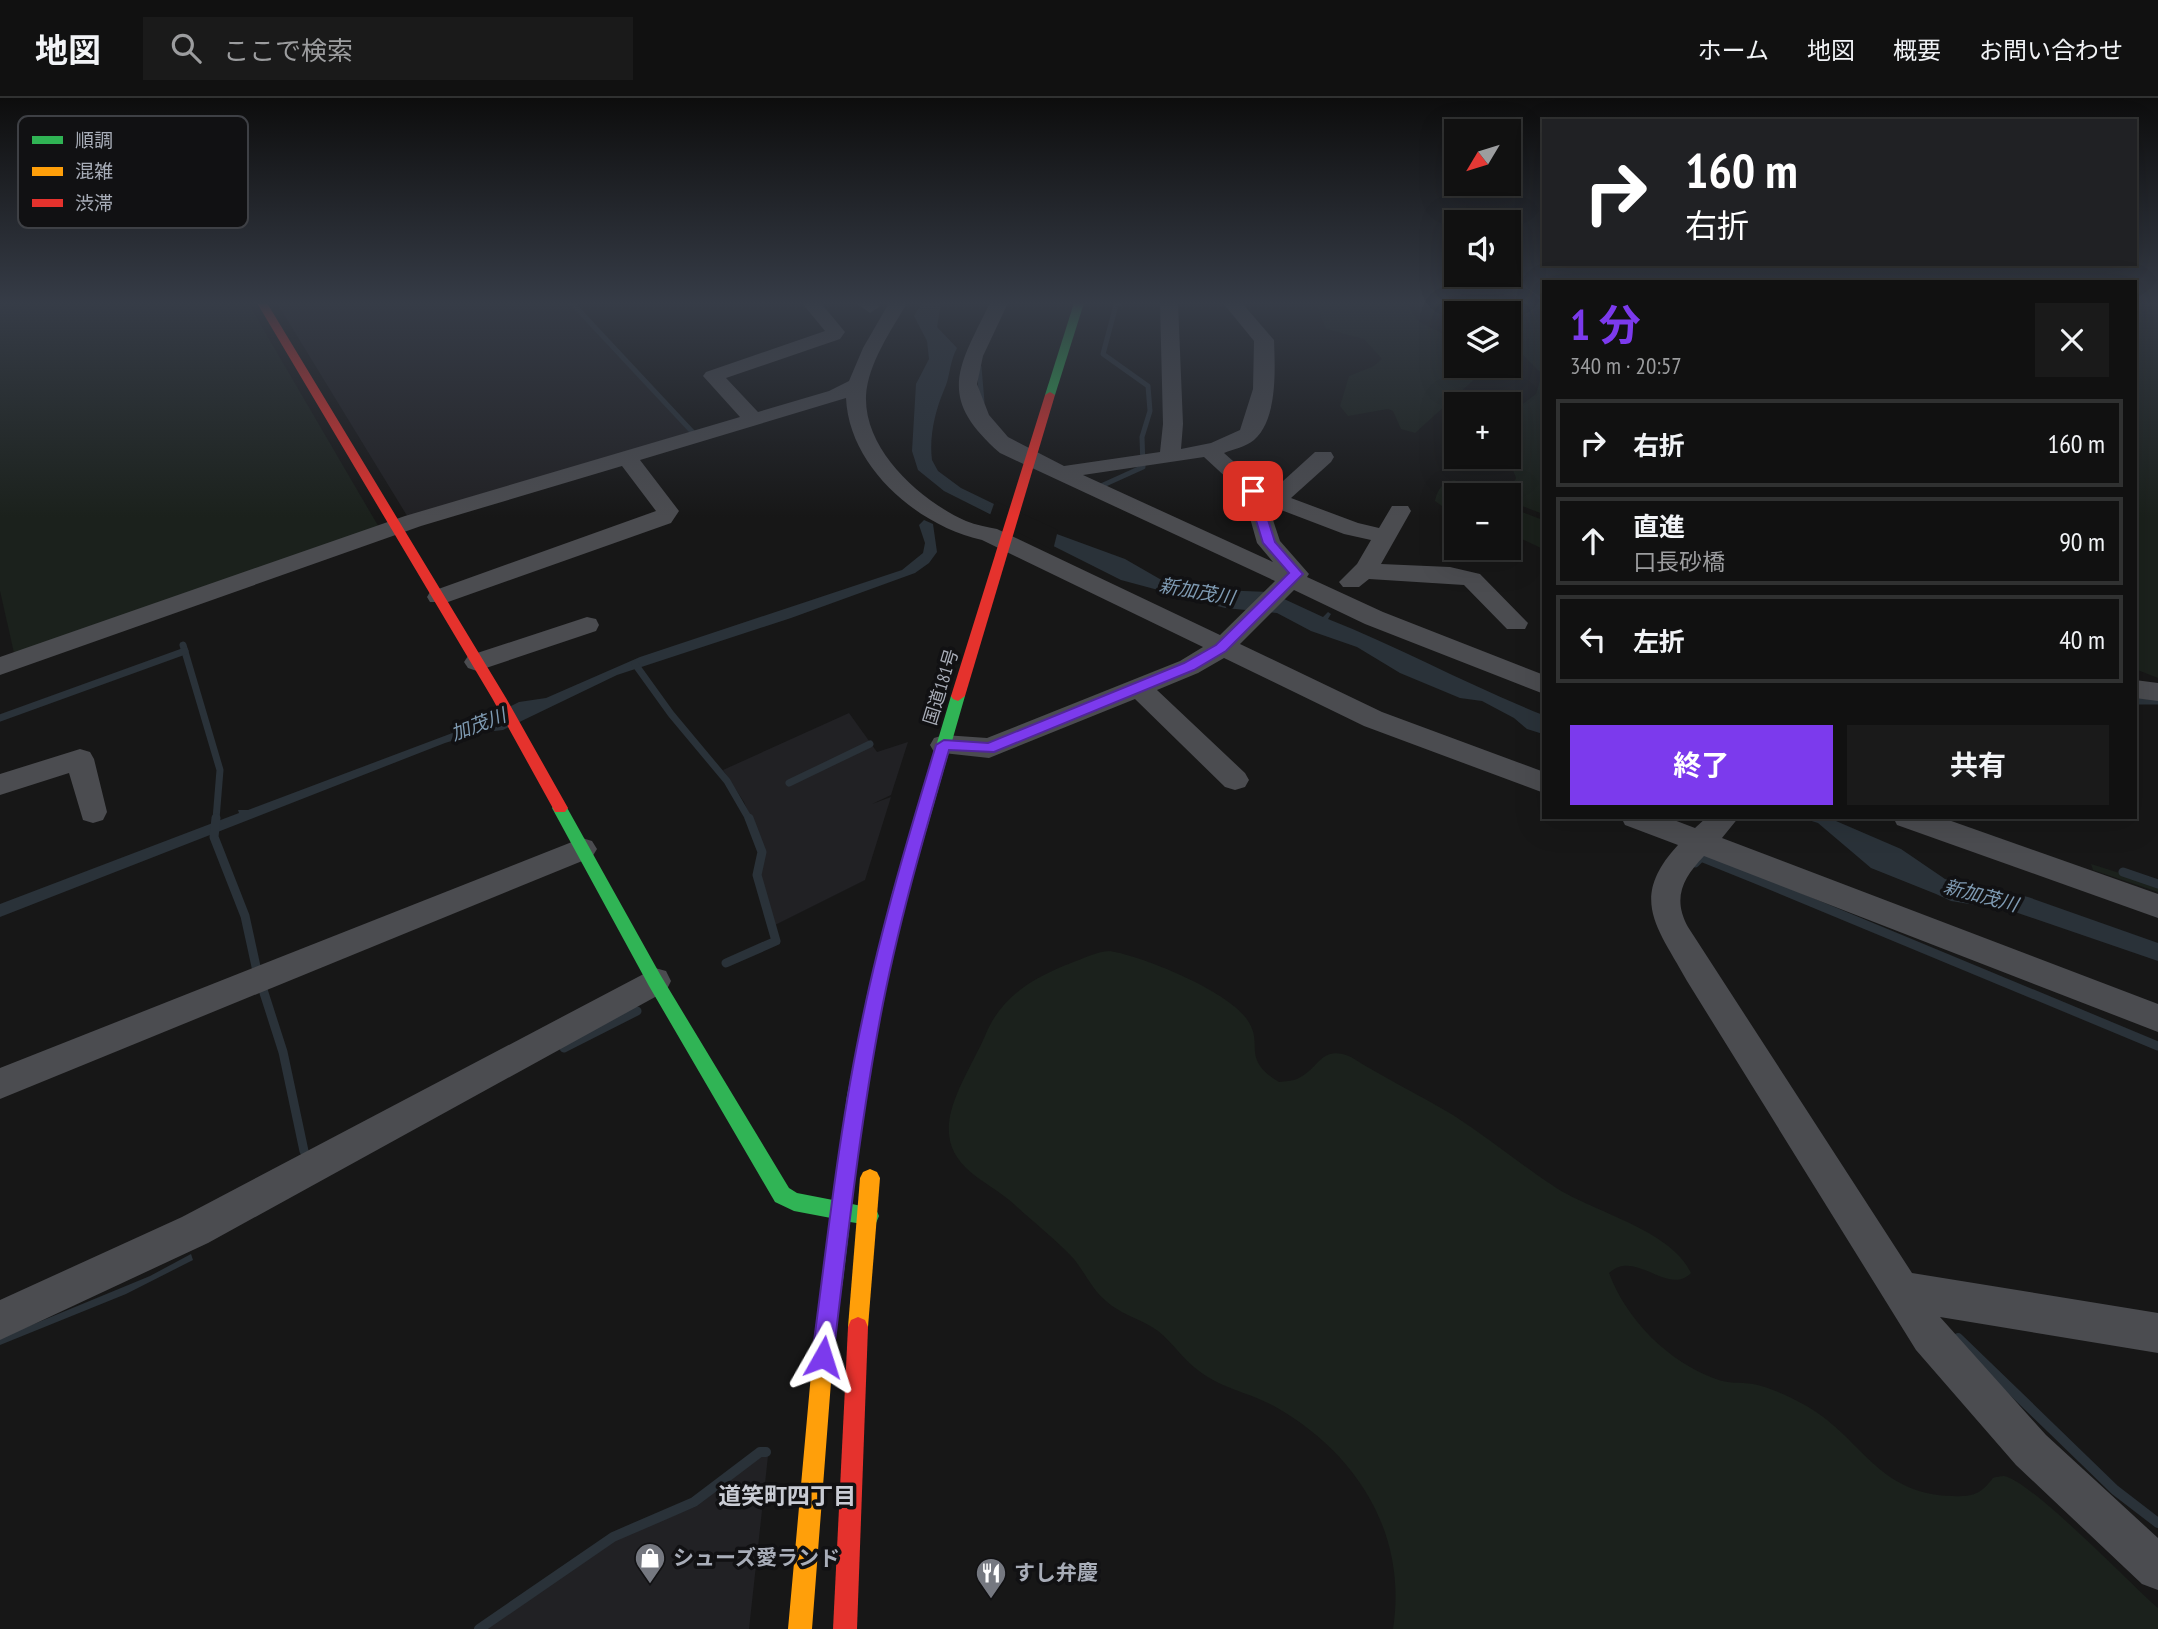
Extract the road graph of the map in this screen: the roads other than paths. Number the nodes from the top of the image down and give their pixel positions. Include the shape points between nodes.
1 (305, 374) edge
2 (718, 374) edge
3 (862, 374) edge
4 (968, 374) edge
5 (1065, 374) edge
6 (1171, 374) edge
7 (1265, 374) edge
8 (858, 385) junction
9 (754, 419) junction
10 (1207, 449) junction
11 (626, 456) junction
12 (1170, 456) junction
13 (1323, 457) dead end
14 (1047, 467) junction
15 (1253, 491) junction
16 (1277, 498) junction
17 (1400, 511) dead end
18 (398, 527) junction
19 (1385, 536) junction
20 (1019, 545) junction
21 (1363, 571) junction
22 (1291, 580) junction
23 (439, 597) junction
24 (1516, 623) dead end
25 (587, 625) dead end
26 (1224, 645) junction
27 (477, 662) junction
28 (0, 666) edge
29 (1542, 684) edge
30 (1138, 687) junction
31 (2137, 689) edge
32 (2158, 692) edge
33 (961, 746) junction
34 (1235, 780) dead end
35 (1542, 782) edge
36 (0, 785) edge
37 (93, 812) dead end
38 (1645, 819) edge
39 (1913, 819) edge
40 (1711, 832) edge
41 (582, 849) junction
42 (2158, 906) edge
43 (655, 981) junction
44 (2158, 1018) edge
45 (0, 1084) edge
46 (871, 1160) dead end
47 (844, 1212) junction
48 (869, 1216) junction
49 (1902, 1291) junction
50 (0, 1320) edge
51 (2158, 1333) edge
52 (2158, 1568) edge
53 (800, 1629) edge
54 (845, 1629) edge

1 - 18 main road
2 - 9 street via 713,376
3 - 8 street
4 - 14 street via 978,415 994,437
5 - 14 main road, 国道181号
6 - 12 street
7 - 10 street via 1249,434
8 - 9 street
8 - 20 street via 857,415 873,452 913,497 959,527
9 - 11 street
10 - 12 street
10 - 15 street
11 - 18 street
11 - 23 street via 668,511 663,518
12 - 14 street
13 - 16 street
14 - 20 main road, 国道181号
14 - 22 street
15 - 16 street
15 - 22 street via 1269,543
16 - 19 street via 1352,530
17 - 19 street
18 - 23 main road
18 - 28 street
19 - 21 street
20 - 26 street
20 - 33 main road, 国道181号
21 - 22 street via 1340,591
21 - 24 street via 1472,579
22 - 26 street
22 - 29 street via 1457,653
23 - 27 main road
25 - 27 street
26 - 30 street via 1189,667
26 - 35 street via 1373,719
27 - 41 main road
30 - 33 street via 989,748
30 - 34 street
31 - 32 street
33 - 47 main road, 国道181号 via 907,869 872,1015 855,1108
36 - 37 street via 80,759
38 - 40 street
39 - 42 street
40 - 44 street
40 - 49 street via 1667,882 1663,896 1667,915 1698,972
41 - 43 main road
41 - 45 street
43 - 47 main road via 782,1195 794,1202
43 - 50 street via 195,1230
46 - 48 main road
47 - 48 main road
47 - 53 main road, 国道181号 via 825,1330
48 - 54 main road via 858,1331
49 - 51 street
49 - 52 street via 1930,1336 2016,1435

